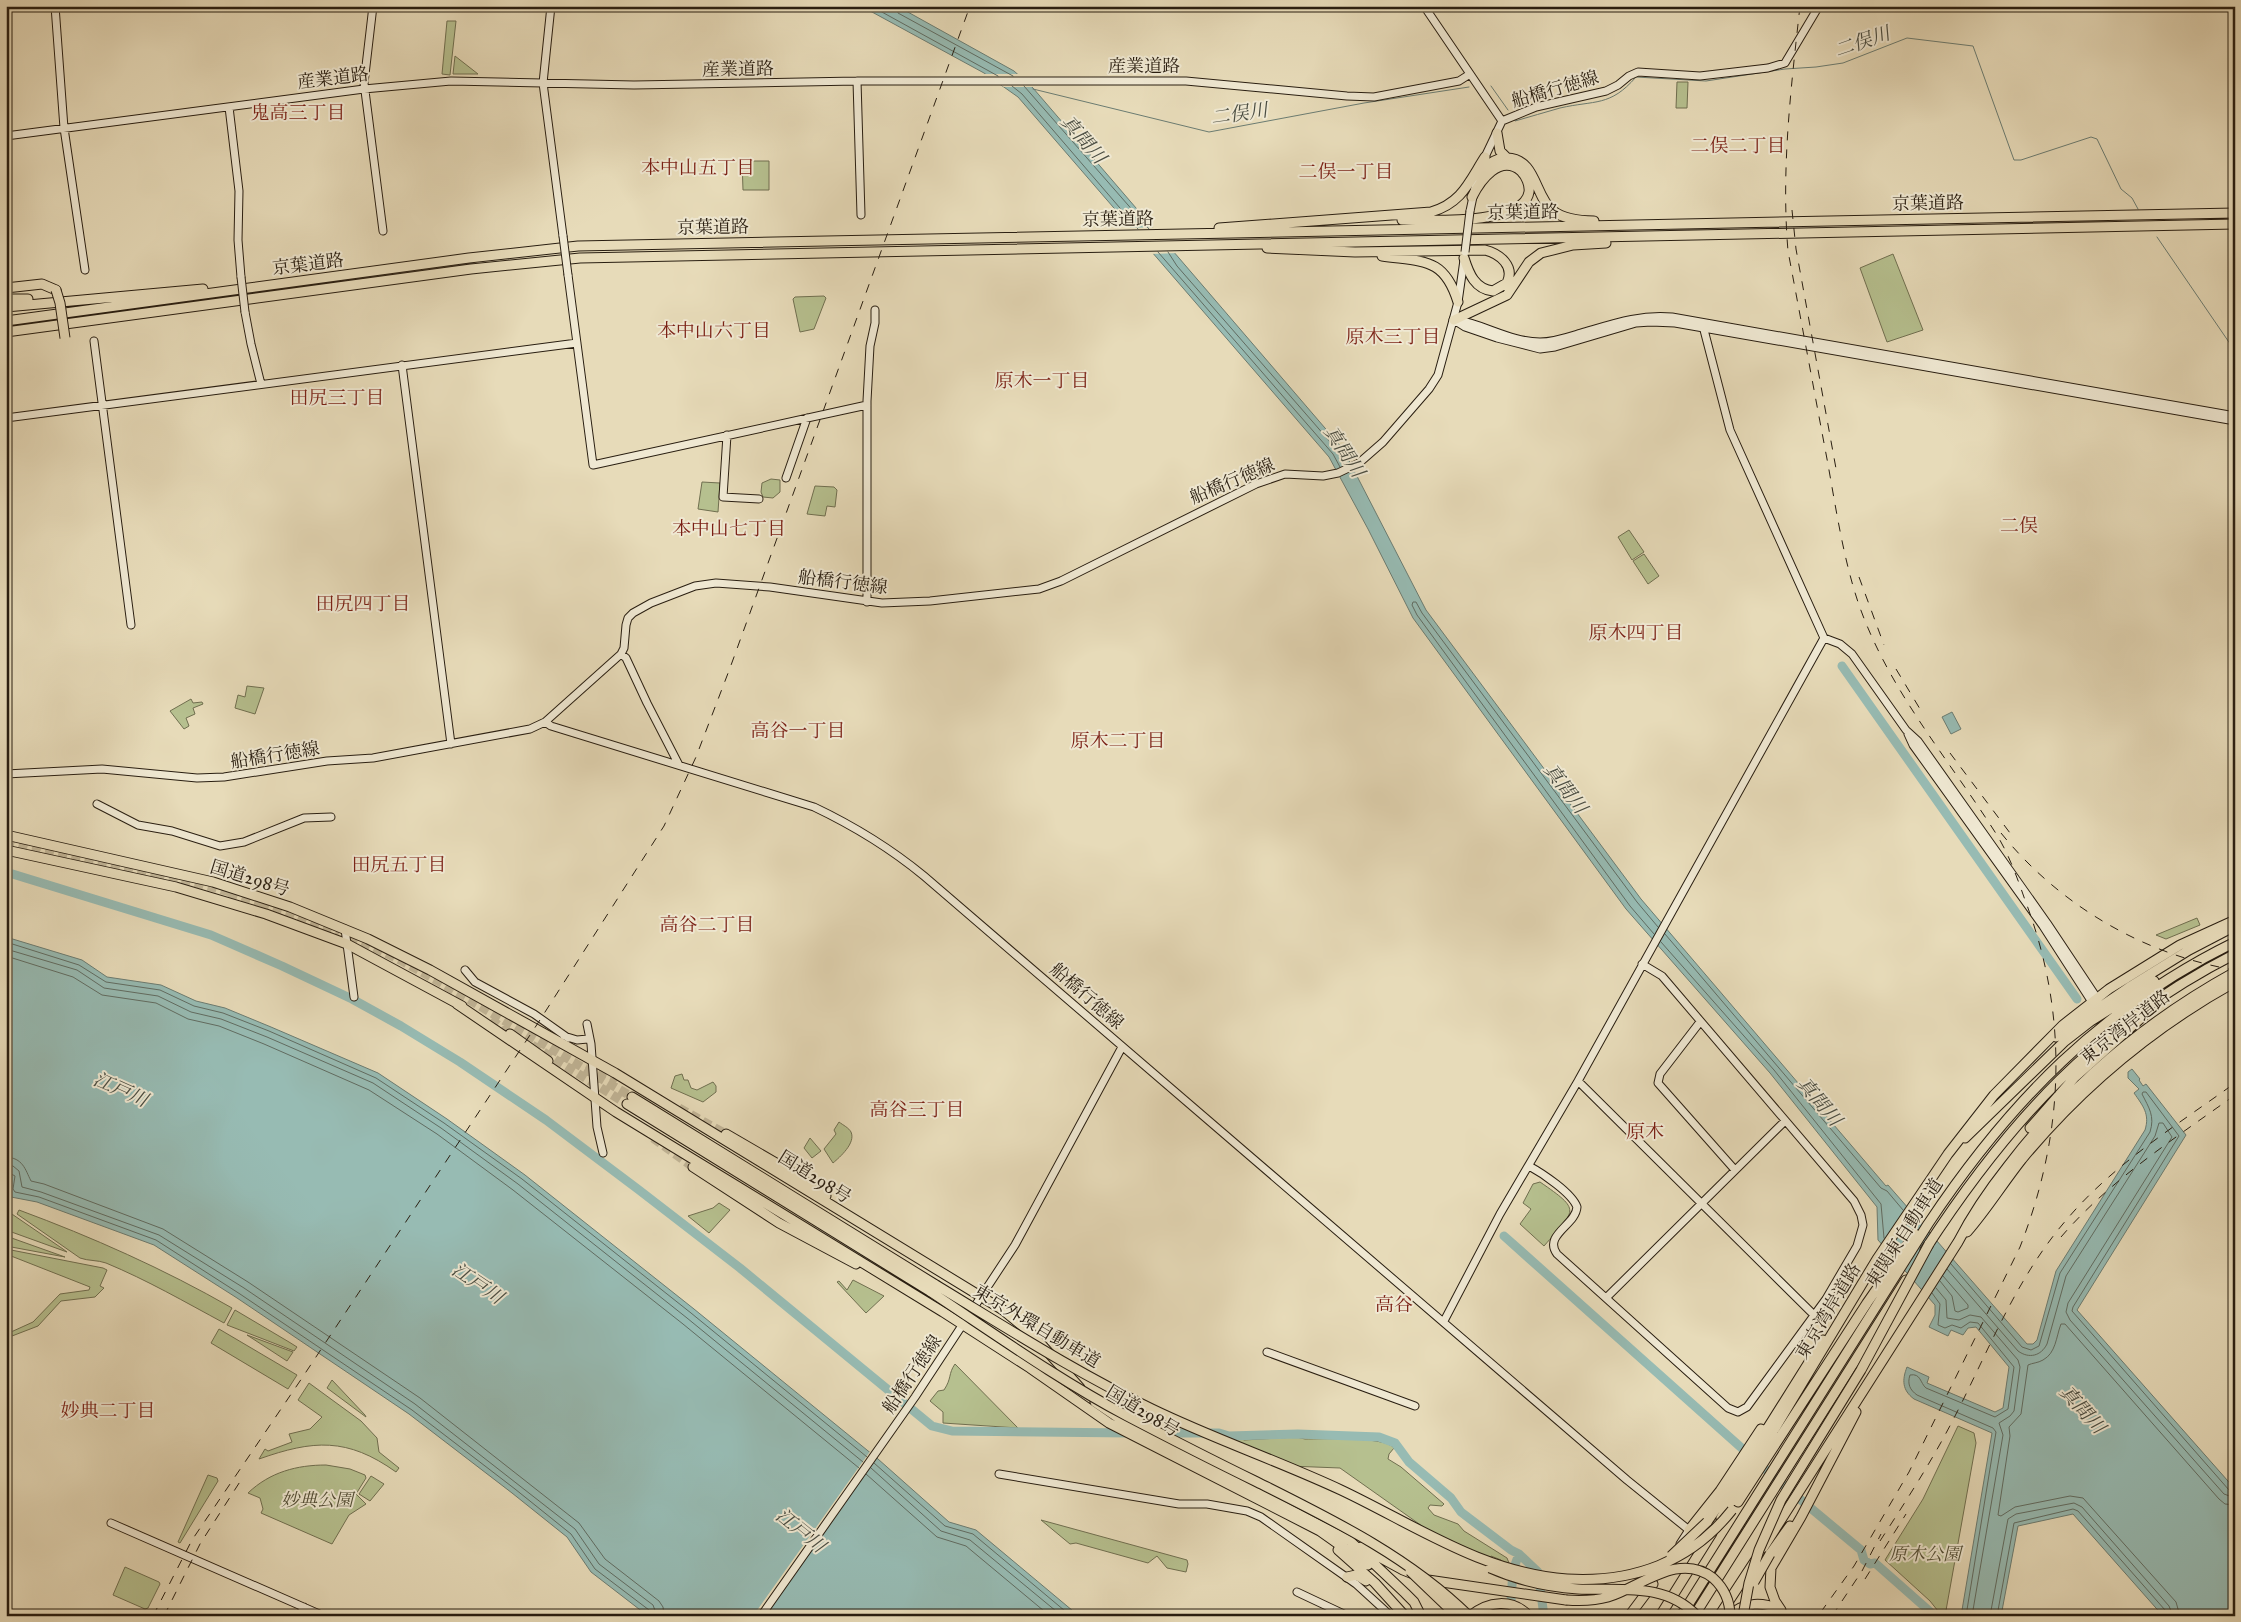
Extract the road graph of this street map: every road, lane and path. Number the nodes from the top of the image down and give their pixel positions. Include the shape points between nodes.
1 (55, 6) edge
2 (373, 6) edge
3 (552, 6) edge
4 (1424, 6) edge
5 (1819, 6) edge
6 (1470, 74) junction
7 (857, 81) junction
8 (543, 83) junction
9 (364, 89) junction
10 (229, 107) junction
11 (1502, 121) junction
12 (64, 128) junction
13 (1497, 133) junction
14 (6, 136) edge
15 (1485, 157) junction
16 (1507, 158) junction
17 (1476, 181) junction
18 (1472, 197) junction
19 (2235, 214) edge
20 (861, 215) dead end
21 (1301, 222) junction
22 (2235, 224) edge
23 (1652, 225) junction
24 (383, 230) dead end
25 (1173, 234) junction
26 (1651, 236) junction
27 (1229, 244) junction
28 (1354, 252) junction
29 (1464, 255) junction
30 (85, 270) dead end
31 (284, 283) junction
32 (6, 288) edge
33 (6, 299) edge
34 (78, 299) junction
35 (1458, 302) junction
36 (6, 307) edge
37 (875, 310) dead end
38 (76, 312) junction
39 (6, 316) edge
40 (1454, 320) junction
41 (6, 321) edge
42 (1704, 326) junction
43 (6, 334) edge
44 (65, 338) dead end
45 (94, 341) dead end
46 (577, 343) junction
47 (402, 365) junction
48 (261, 384) junction
49 (867, 405) junction
50 (101, 406) junction
51 (2235, 416) edge
52 (6, 418) edge
53 (807, 418) junction
54 (2235, 421) edge
55 (727, 436) junction
56 (786, 478) dead end
57 (759, 500) dead end
58 (867, 602) junction
59 (131, 625) dead end
60 (1824, 638) junction
61 (621, 654) junction
62 (545, 722) junction
63 (451, 744) junction
64 (679, 765) junction
65 (6, 774) edge
66 (97, 804) dead end
67 (331, 817) dead end
68 (6, 835) edge
69 (6, 850) edge
70 (2235, 920) edge
71 (2235, 926) edge
72 (345, 929) junction
73 (2235, 942) edge
74 (347, 944) junction
75 (2235, 954) edge
76 (2195, 963) junction
77 (1642, 964) junction
78 (464, 970) dead end
79 (2235, 972) edge
80 (2235, 982) edge
81 (2173, 989) junction
82 (354, 997) dead end
83 (2094, 1000) junction
84 (1700, 1022) junction
85 (588, 1039) junction
86 (2049, 1041) junction
87 (1122, 1047) junction
88 (590, 1048) junction
89 (591, 1062) junction
90 (1578, 1081) junction
91 (594, 1095) junction
92 (630, 1101) tunnel mouth
93 (1785, 1121) junction
94 (726, 1134) tunnel mouth
95 (603, 1153) dead end
96 (1948, 1154) junction
97 (1529, 1166) junction
98 (694, 1168) tunnel mouth
99 (1735, 1170) junction
100 (2004, 1171) junction
101 (1949, 1193) junction
102 (1702, 1203) junction
103 (1977, 1215) junction
104 (866, 1227) junction
105 (1929, 1244) junction
106 (1877, 1259) junction
107 (893, 1281) junction
108 (934, 1289) junction
109 (982, 1297) junction
110 (1606, 1298) junction
111 (1814, 1315) junction
112 (1444, 1321) junction
113 (964, 1325) junction
114 (1267, 1352) dead end
115 (1877, 1369) junction
116 (1415, 1406) dead end
117 (999, 1474) dead end
118 (1739, 1476) junction
119 (1276, 1510) junction
120 (1796, 1522) junction
121 (111, 1523) dead end
122 (1689, 1530) junction
123 (1350, 1541) junction
124 (1445, 1545) junction
125 (1400, 1560) junction
126 (1347, 1577) junction
127 (1653, 1584) junction
128 (1297, 1592) dead end
129 (1566, 1600) junction
130 (304, 1607) junction
131 (1419, 1613) edge
132 (1784, 1613) edge
133 (299, 1616) edge
134 (324, 1616) edge
135 (761, 1616) edge
136 (1348, 1616) edge
137 (1391, 1616) edge
138 (1404, 1616) edge
139 (1456, 1616) edge
140 (1470, 1616) edge
141 (1529, 1616) edge
142 (1629, 1616) edge
143 (1634, 1616) edge
144 (1660, 1616) edge
145 (1681, 1616) edge
146 (1696, 1616) edge
147 (1719, 1616) edge
148 (1730, 1616) edge
149 (1744, 1616) edge

1 - 12 street
2 - 9 street
3 - 8 street
4 - 6 street
5 - 11 street, 船橋行徳線 via 1785,63 1778,66 1692,76 1638,72 1606,91 1536,108
6 - 7 street, 産業道路 via 1459,81 1374,97 1202,82
6 - 11 street
7 - 8 street, 産業道路 via 715,85
7 - 20 street
8 - 9 street, 産業道路 via 451,81
8 - 46 street, bridge
9 - 10 street, 産業道路
9 - 24 street
10 - 12 street, 産業道路
10 - 48 street, bridge via 239,190 238,240 245,312
11 - 13 street, 船橋行徳線
12 - 14 street, 産業道路
12 - 30 street
13 - 15 street, 船橋行徳線
13 - 16 highway via 1500,151
15 - 17 street, 船橋行徳線
15 - 21 highway via 1458,198 1441,209
16 - 17 highway via 1492,162
16 - 23 highway via 1528,168 1541,196 1554,211 1586,221 1620,220
17 - 18 street, 船橋行徳線
18 - 21 highway via 1486,175 1501,166 1521,172 1529,187 1527,198 1521,205 1493,216
18 - 29 street, 船橋行徳線, bridge
19 - 23 highway, 京葉道路
21 - 25 highway
22 - 26 highway, 京葉道路
23 - 25 highway, 京葉道路
25 - 31 highway, 京葉道路 via 578,246
26 - 27 highway, 京葉道路
26 - 40 highway via 1573,245 1542,253 1529,262 1507,295
27 - 28 highway via 1251,248
27 - 43 highway, 京葉道路 via 580,258 471,269
28 - 29 highway via 1485,250 1498,255 1506,263 1507,283 1493,291 1481,288 1473,280
28 - 35 highway via 1432,264 1446,274
29 - 35 street, 船橋行徳線
31 - 34 highway
31 - 38 highway, 京葉道路
32 - 44 highway, bridge via 42,284 56,290
33 - 34 highway
34 - 36 highway
35 - 40 street, 船橋行徳線
37 - 49 street
38 - 39 highway
38 - 41 highway, 京葉道路
40 - 42 street via 1497,338 1540,348 1555,347 1643,322
40 - 58 street, 船橋行徳線 via 1434,382 1380,445 1354,466 1323,476 1285,474 1262,482 1044,588 930,602
42 - 51 street
42 - 54 street
42 - 60 street via 1730,430
45 - 50 street
46 - 47 street
46 - 55 street via 593,465
47 - 48 street
47 - 63 street
48 - 50 street
49 - 53 street
49 - 58 street
50 - 52 street
50 - 59 street
53 - 55 street
53 - 56 street
55 - 57 street via 723,497
58 - 61 street, 船橋行徳線 via 770,587 716,583 695,586 633,613 628,618
60 - 77 street
60 - 83 street via 1840,644 1852,654 1906,730 1918,741
61 - 62 street, 船橋行徳線
61 - 64 street via 626,658
62 - 63 street, 船橋行徳線 via 523,731
62 - 64 street, 船橋行徳線
63 - 65 street, 船橋行徳線 via 373,758 224,777 197,778 102,769
64 - 87 street, 船橋行徳線 via 814,807 874,839 922,874
66 - 67 street via 138,825 176,832 220,846 244,842 304,818
68 - 72 highway, 国道298号 via 213,882
69 - 74 highway, 国道298号 via 209,896
70 - 83 highway, 東京湾岸道路 via 2163,955
71 - 86 highway, 東京湾岸道路 via 2189,950
72 - 74 street
72 - 89 highway, 国道298号 via 430,970 529,1031
73 - 76 highway, 東関東自動車道
74 - 82 street
74 - 91 highway, 国道298号 via 457,1004
75 - 81 highway, 東関東自動車道
76 - 96 highway via 2142,988 2064,1042
76 - 101 highway, 東関東自動車道 via 2127,1006 2067,1055 2001,1124
77 - 84 street via 1660,973
77 - 90 street
78 - 85 street via 476,982 546,1027 568,1038
79 - 100 highway, 東京湾岸道路 via 2164,1016 2107,1060 2050,1114
80 - 103 highway, 東京湾岸道路 via 2163,1028 2093,1084 2023,1158
81 - 100 highway via 2064,1089 2019,1144
81 - 105 highway, 東関東自動車道 via 2109,1035 2050,1088 1998,1146
83 - 86 highway, 東京湾岸道路
84 - 93 street
84 - 99 street via 1660,1074 1658,1082
85 - 88 street
85 - 88 street via 587,1024
86 - 96 highway, 東京湾岸道路 via 1994,1095
87 - 109 street, 船橋行徳線 via 1026,1225
87 - 112 street
88 - 89 street
89 - 91 street
89 - 104 highway, 国道298号
90 - 97 street
90 - 102 street
91 - 95 street
91 - 107 highway, 国道298号
92 - 108 highway, 東京外環自動車道
93 - 99 street
93 - 111 street via 1854,1201 1862,1220 1862,1235 1857,1246
94 - 104 highway via 808,1183
96 - 106 highway, 東京湾岸道路
97 - 110 street via 1546,1176 1576,1203 1576,1214 1556,1236 1553,1248
97 - 112 street
98 - 107 highway via 778,1223
99 - 102 street
100 - 103 highway, 東京湾岸道路
101 - 124 highway, bridge via 1912,1237 1752,1482 1716,1529 1694,1548 1645,1571 1578,1579 1524,1572
101 - 145 highway, 東関東自動車道, bridge
102 - 110 street
102 - 111 street
103 - 115 highway, 東京湾岸道路
104 - 109 highway, 国道298号
105 - 146 highway, 東関東自動車道, bridge
105 - 149 highway, bridge via 1861,1370 1781,1500 1759,1550
106 - 118 highway, 東京湾岸道路
106 - 118 highway via 1765,1423
107 - 113 highway, 国道298号
108 - 124 highway, 東京外環自動車道, bridge via 1119,1392 1186,1425 1342,1491
108 - 125 highway, 東京外環自動車道, bridge via 1051,1371 1108,1406 1315,1512
109 - 113 street, 船橋行徳線
109 - 123 highway, 国道298号 via 1021,1324 1082,1389 1112,1414
110 - 111 street via 1728,1408 1738,1412 1747,1407
112 - 122 street
113 - 119 highway, 国道298号 via 1118,1428
113 - 135 street, 船橋行徳線
114 - 116 street
115 - 120 highway
115 - 147 highway, 東京湾岸道路
117 - 126 street via 1179,1504 1247,1511 1273,1524
118 - 122 highway
118 - 129 highway, bridge via 1707,1522 1682,1547 1641,1575 1600,1594
118 - 144 highway, 東京湾岸道路
119 - 131 highway, 国道298号 via 1337,1542 1383,1578
119 - 138 highway via 1314,1532 1347,1557 1386,1593
120 - 132 highway via 1769,1574 1773,1596
120 - 149 highway, bridge via 1755,1578
121 - 130 street
122 - 127 street
123 - 129 highway via 1428,1580
123 - 131 highway, 国道298号 via 1402,1589
124 - 146 highway, bridge via 1517,1578 1566,1588 1653,1592 1681,1602
125 - 139 highway, bridge
125 - 140 highway, bridge
126 - 137 street
126 - 138 highway via 1356,1575 1362,1578
127 - 142 highway
127 - 143 street
128 - 136 street
129 - 148 highway, bridge via 1600,1599 1667,1571 1689,1568 1707,1574 1717,1582 1725,1594
130 - 133 street
130 - 134 street
132 - 148 highway via 1768,1605 1753,1604
140 - 141 highway via 1501,1603 1519,1608

